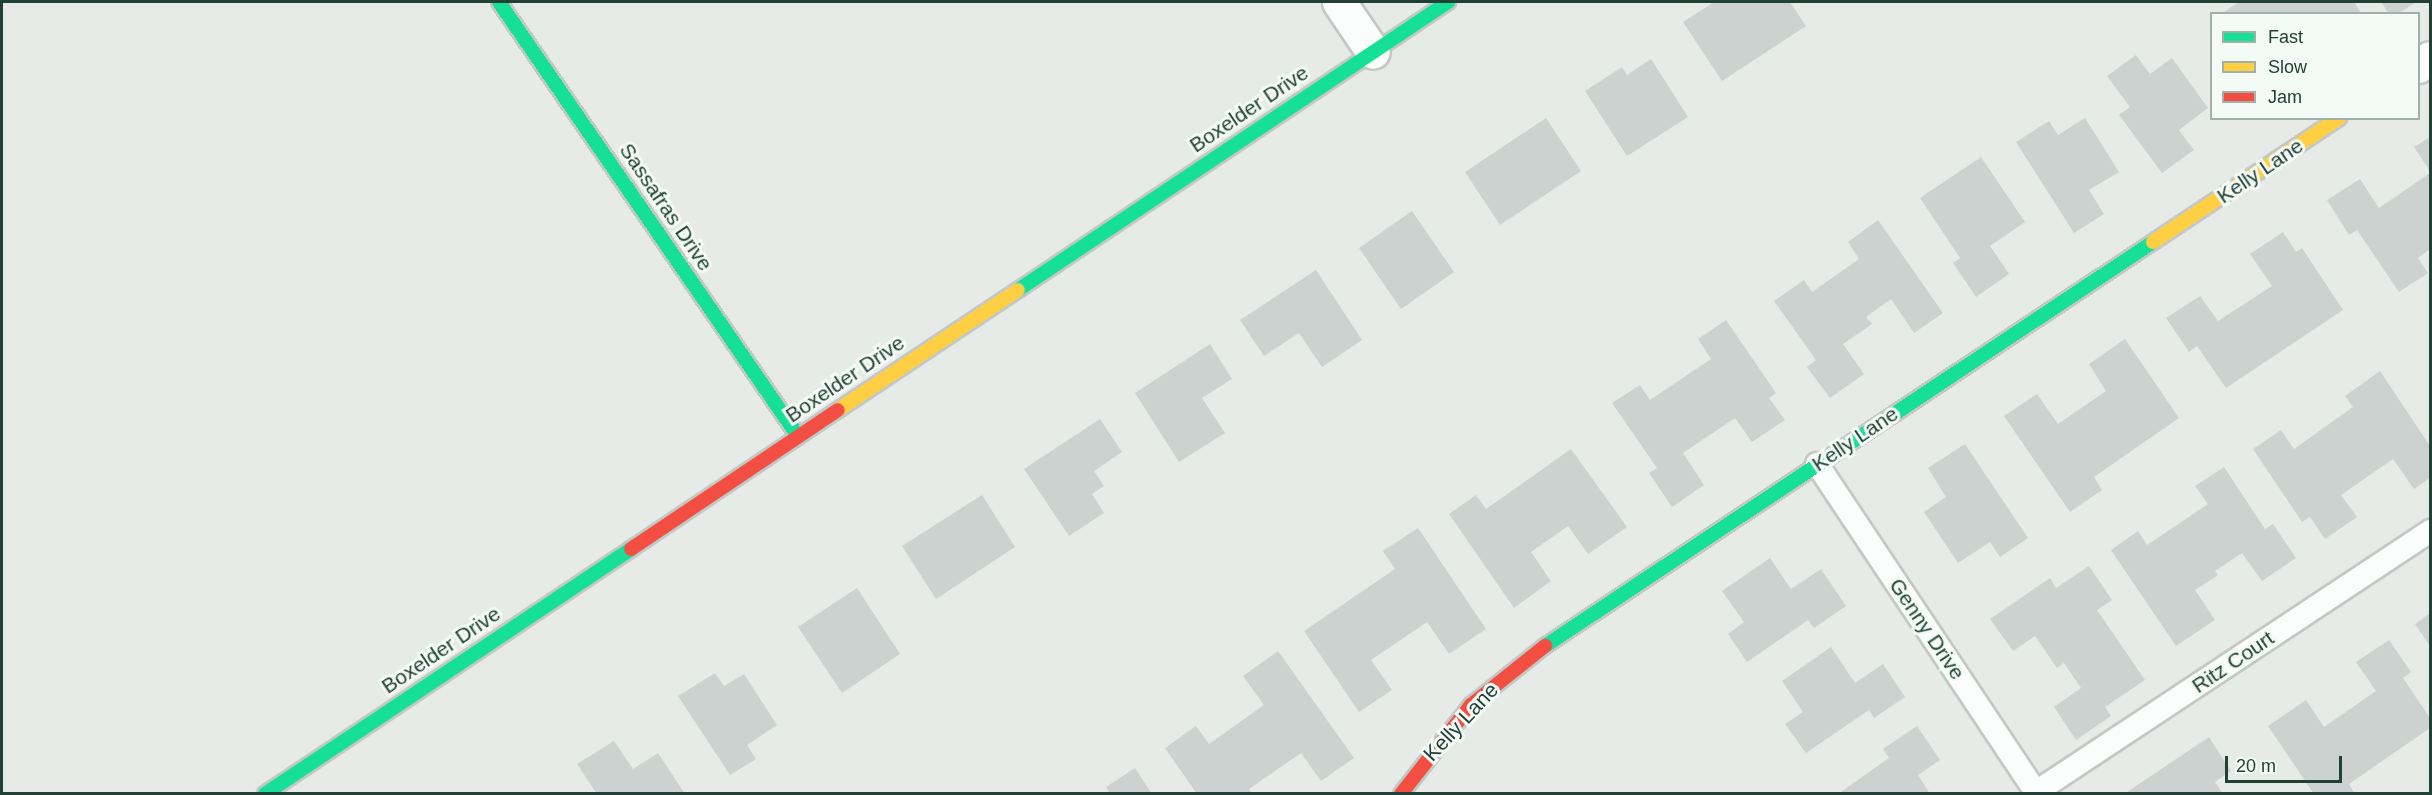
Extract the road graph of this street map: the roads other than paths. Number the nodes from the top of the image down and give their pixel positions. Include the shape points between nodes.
1 (500, 2) edge
2 (1340, 2) edge
3 (1449, 2) edge
4 (1373, 51) junction
5 (2336, 120) edge
6 (798, 436) junction
7 (1817, 464) junction
8 (2430, 531) edge
9 (2036, 793) edge
10 (266, 794) edge
11 (1401, 794) edge

1 - 6 street, Sassafras Drive
2 - 4 street
3 - 4 street, Boxelder Drive
4 - 6 street, Boxelder Drive
5 - 7 street, Kelly Lane
6 - 10 street, Boxelder Drive
7 - 9 lane, Genny Drive
7 - 11 street, Kelly Lane via 1518,664 1471,705
8 - 9 lane, Ritz Court

